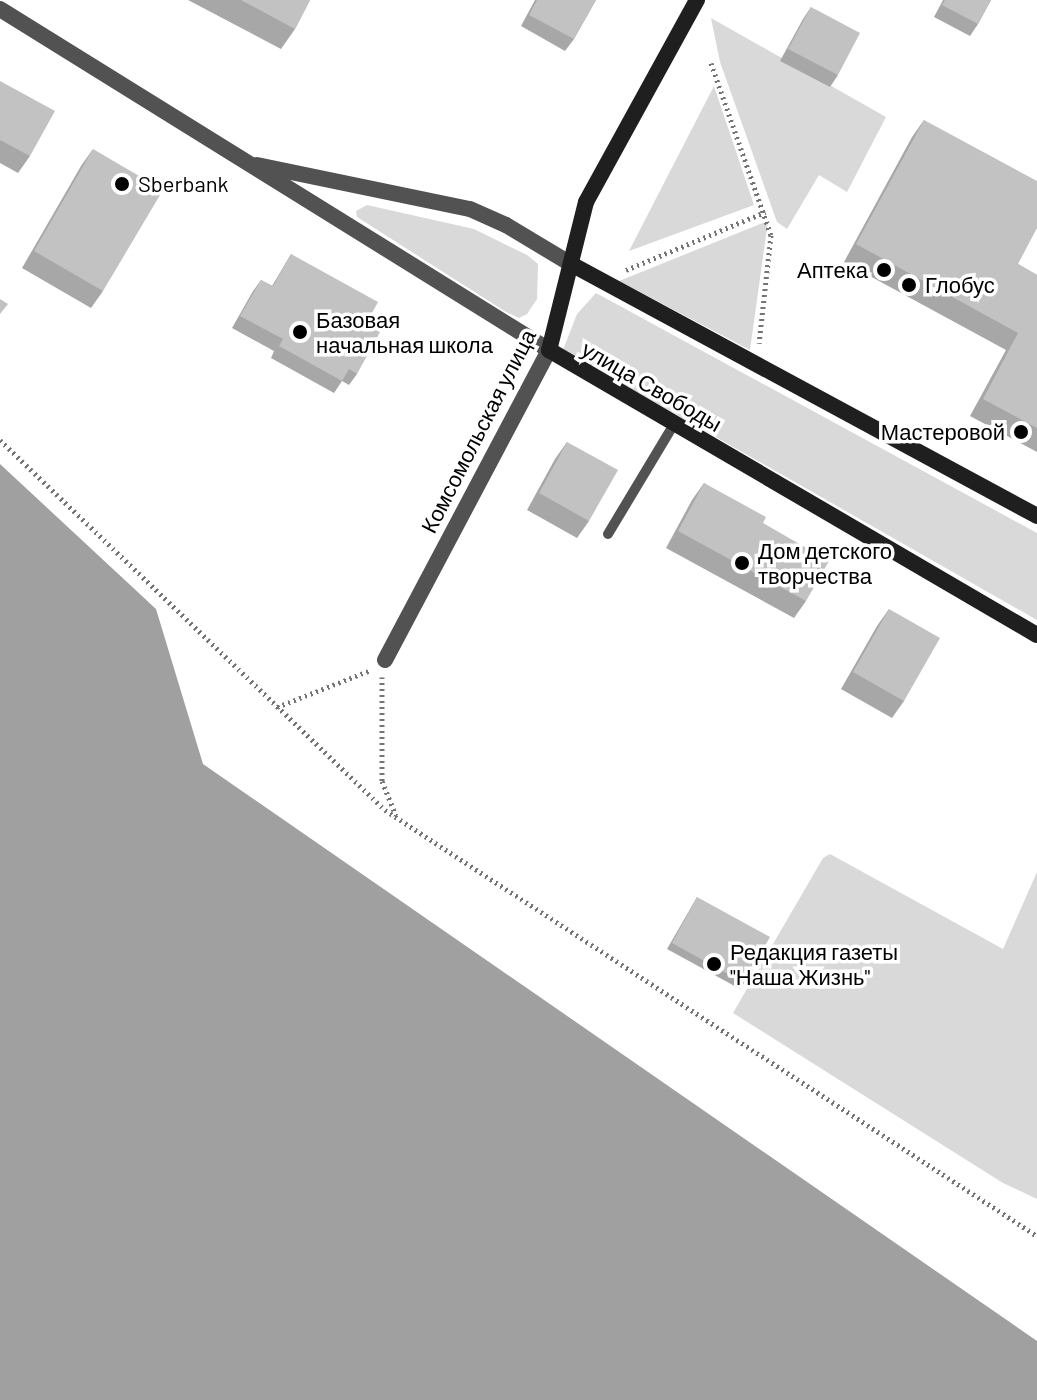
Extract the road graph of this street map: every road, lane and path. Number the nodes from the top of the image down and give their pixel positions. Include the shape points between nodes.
1 (697, 0) edge
2 (0, 9) edge
3 (711, 63) dead end
4 (252, 164) junction
5 (765, 212) junction
6 (571, 264) junction
7 (598, 281) junction
8 (549, 350) junction
9 (757, 356) dead end
10 (674, 424) junction
11 (0, 440) edge
12 (1037, 516) edge
13 (608, 534) dead end
14 (1037, 635) edge
15 (385, 660) junction
16 (277, 707) junction
17 (399, 819) junction
18 (1037, 1236) edge

1 - 6 main road, Комсомольская улица via 586,202
2 - 4 street, улица Свободы
3 - 5 path
4 - 6 street, улица Свободы via 470,209
4 - 8 street, улица Свободы
5 - 7 path
5 - 9 path via 771,235
6 - 7 main road, улица Свободы
6 - 8 main road, Комсомольская улица
7 - 12 main road, улица Свободы
8 - 10 main road, улица Свободы
8 - 15 street, Комсомольская улица
10 - 13 lane
10 - 14 main road, улица Свободы
11 - 16 path
15 - 16 path
15 - 17 path via 382,781
16 - 17 path
17 - 18 path

